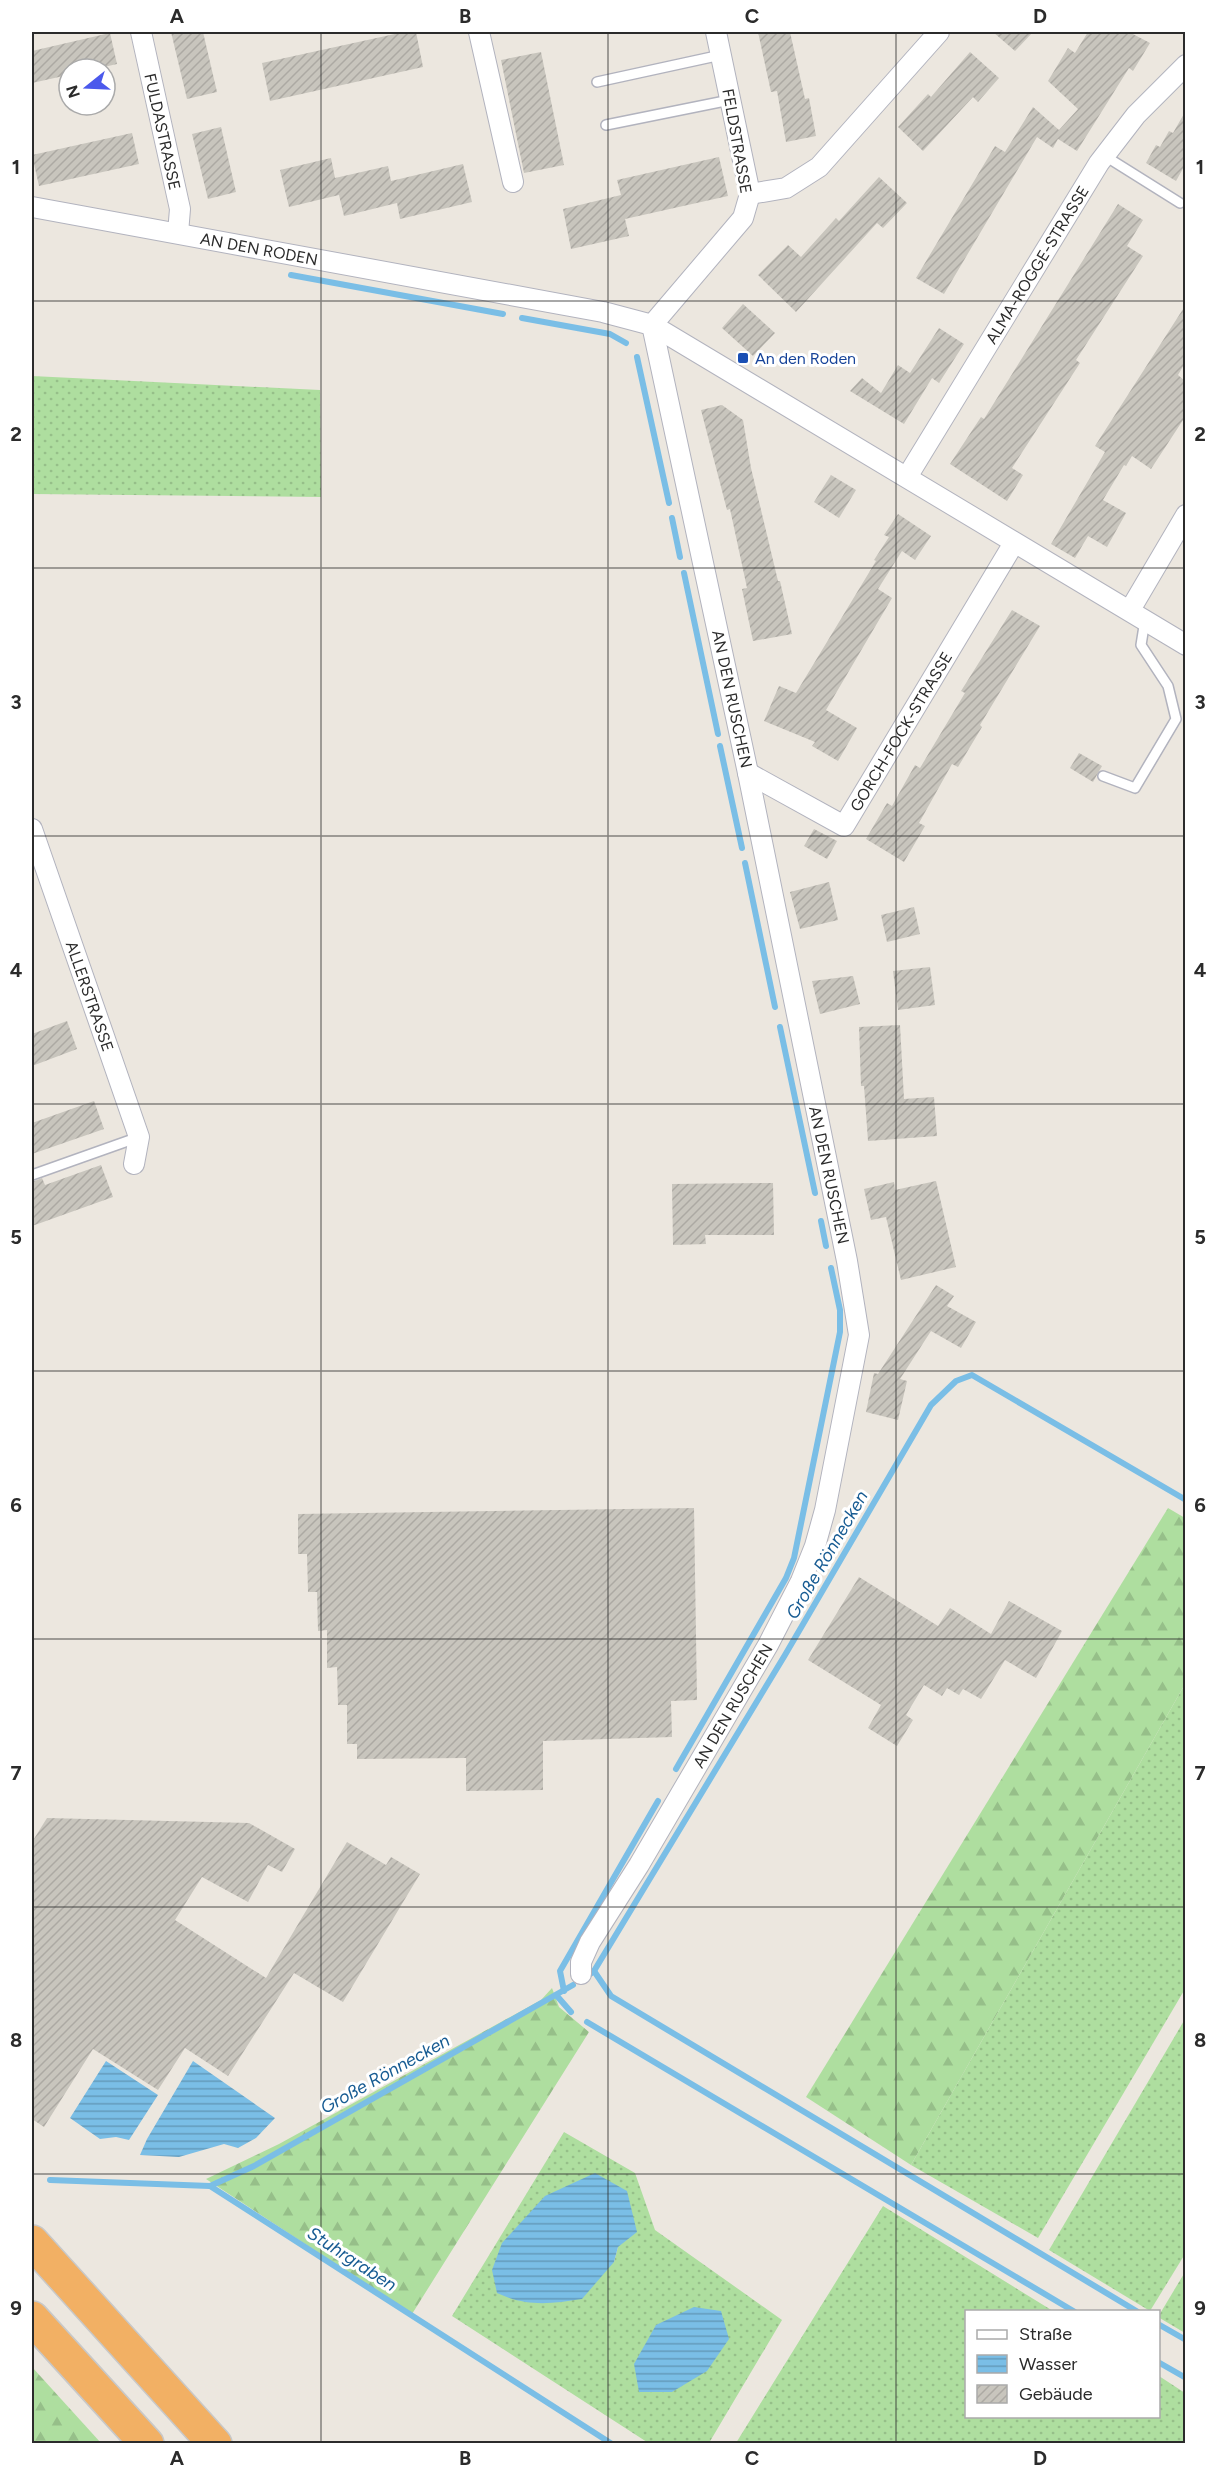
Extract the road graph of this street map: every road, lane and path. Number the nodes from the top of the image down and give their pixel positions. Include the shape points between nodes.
1 (141, 32) edge
2 (479, 32) edge
3 (716, 32) edge
4 (939, 32) edge
5 (721, 55) junction
6 (1185, 65) edge
7 (597, 82) dead end
8 (731, 100) junction
9 (606, 125) dead end
10 (1105, 156) junction
11 (513, 182) dead end
12 (750, 194) junction
13 (1180, 203) dead end
14 (32, 207) edge
15 (178, 232) junction
16 (652, 326) junction
17 (907, 477) junction
18 (1185, 515) edge
19 (1014, 543) junction
20 (1137, 615) junction
21 (1185, 645) edge
22 (748, 773) junction
23 (1103, 776) dead end
24 (32, 829) edge
25 (139, 1137) junction
26 (134, 1164) dead end
27 (32, 1175) edge
28 (581, 1974) dead end
29 (32, 2242) edge
30 (32, 2318) edge
31 (147, 2444) edge
32 (215, 2444) edge

1 - 15 street, FULDASTRASSE via 180,209
2 - 11 street
3 - 5 street, FELDSTRASSE
4 - 12 street via 819,167 786,188
5 - 7 lane
5 - 8 street, FELDSTRASSE
6 - 10 street, ALMA-ROGGE-STRASSE via 1137,115
8 - 9 lane
8 - 12 street, FELDSTRASSE
10 - 13 lane
10 - 17 street, ALMA-ROGGE-STRASSE
12 - 16 street, FELDSTRASSE via 743,218
14 - 15 street, AN DEN RODEN
15 - 16 street, AN DEN RODEN via 603,312
16 - 17 street, AN DEN RODEN
16 - 22 street, AN DEN RUSCHEN
17 - 19 street, AN DEN RODEN
18 - 20 street
19 - 20 street, AN DEN RODEN
19 - 22 street, GORCH-FOCK-STRASSE via 844,826
20 - 21 street, AN DEN RODEN
20 - 23 lane via 1141,645 1168,686 1176,719 1135,788
22 - 28 street, AN DEN RUSCHEN via 859,1335 825,1510 801,1581 768,1645 590,1942 581,1962
24 - 25 street, ALLERSTRASSE
25 - 26 street, ALLERSTRASSE
25 - 27 lane
29 - 32 highway
30 - 31 highway

